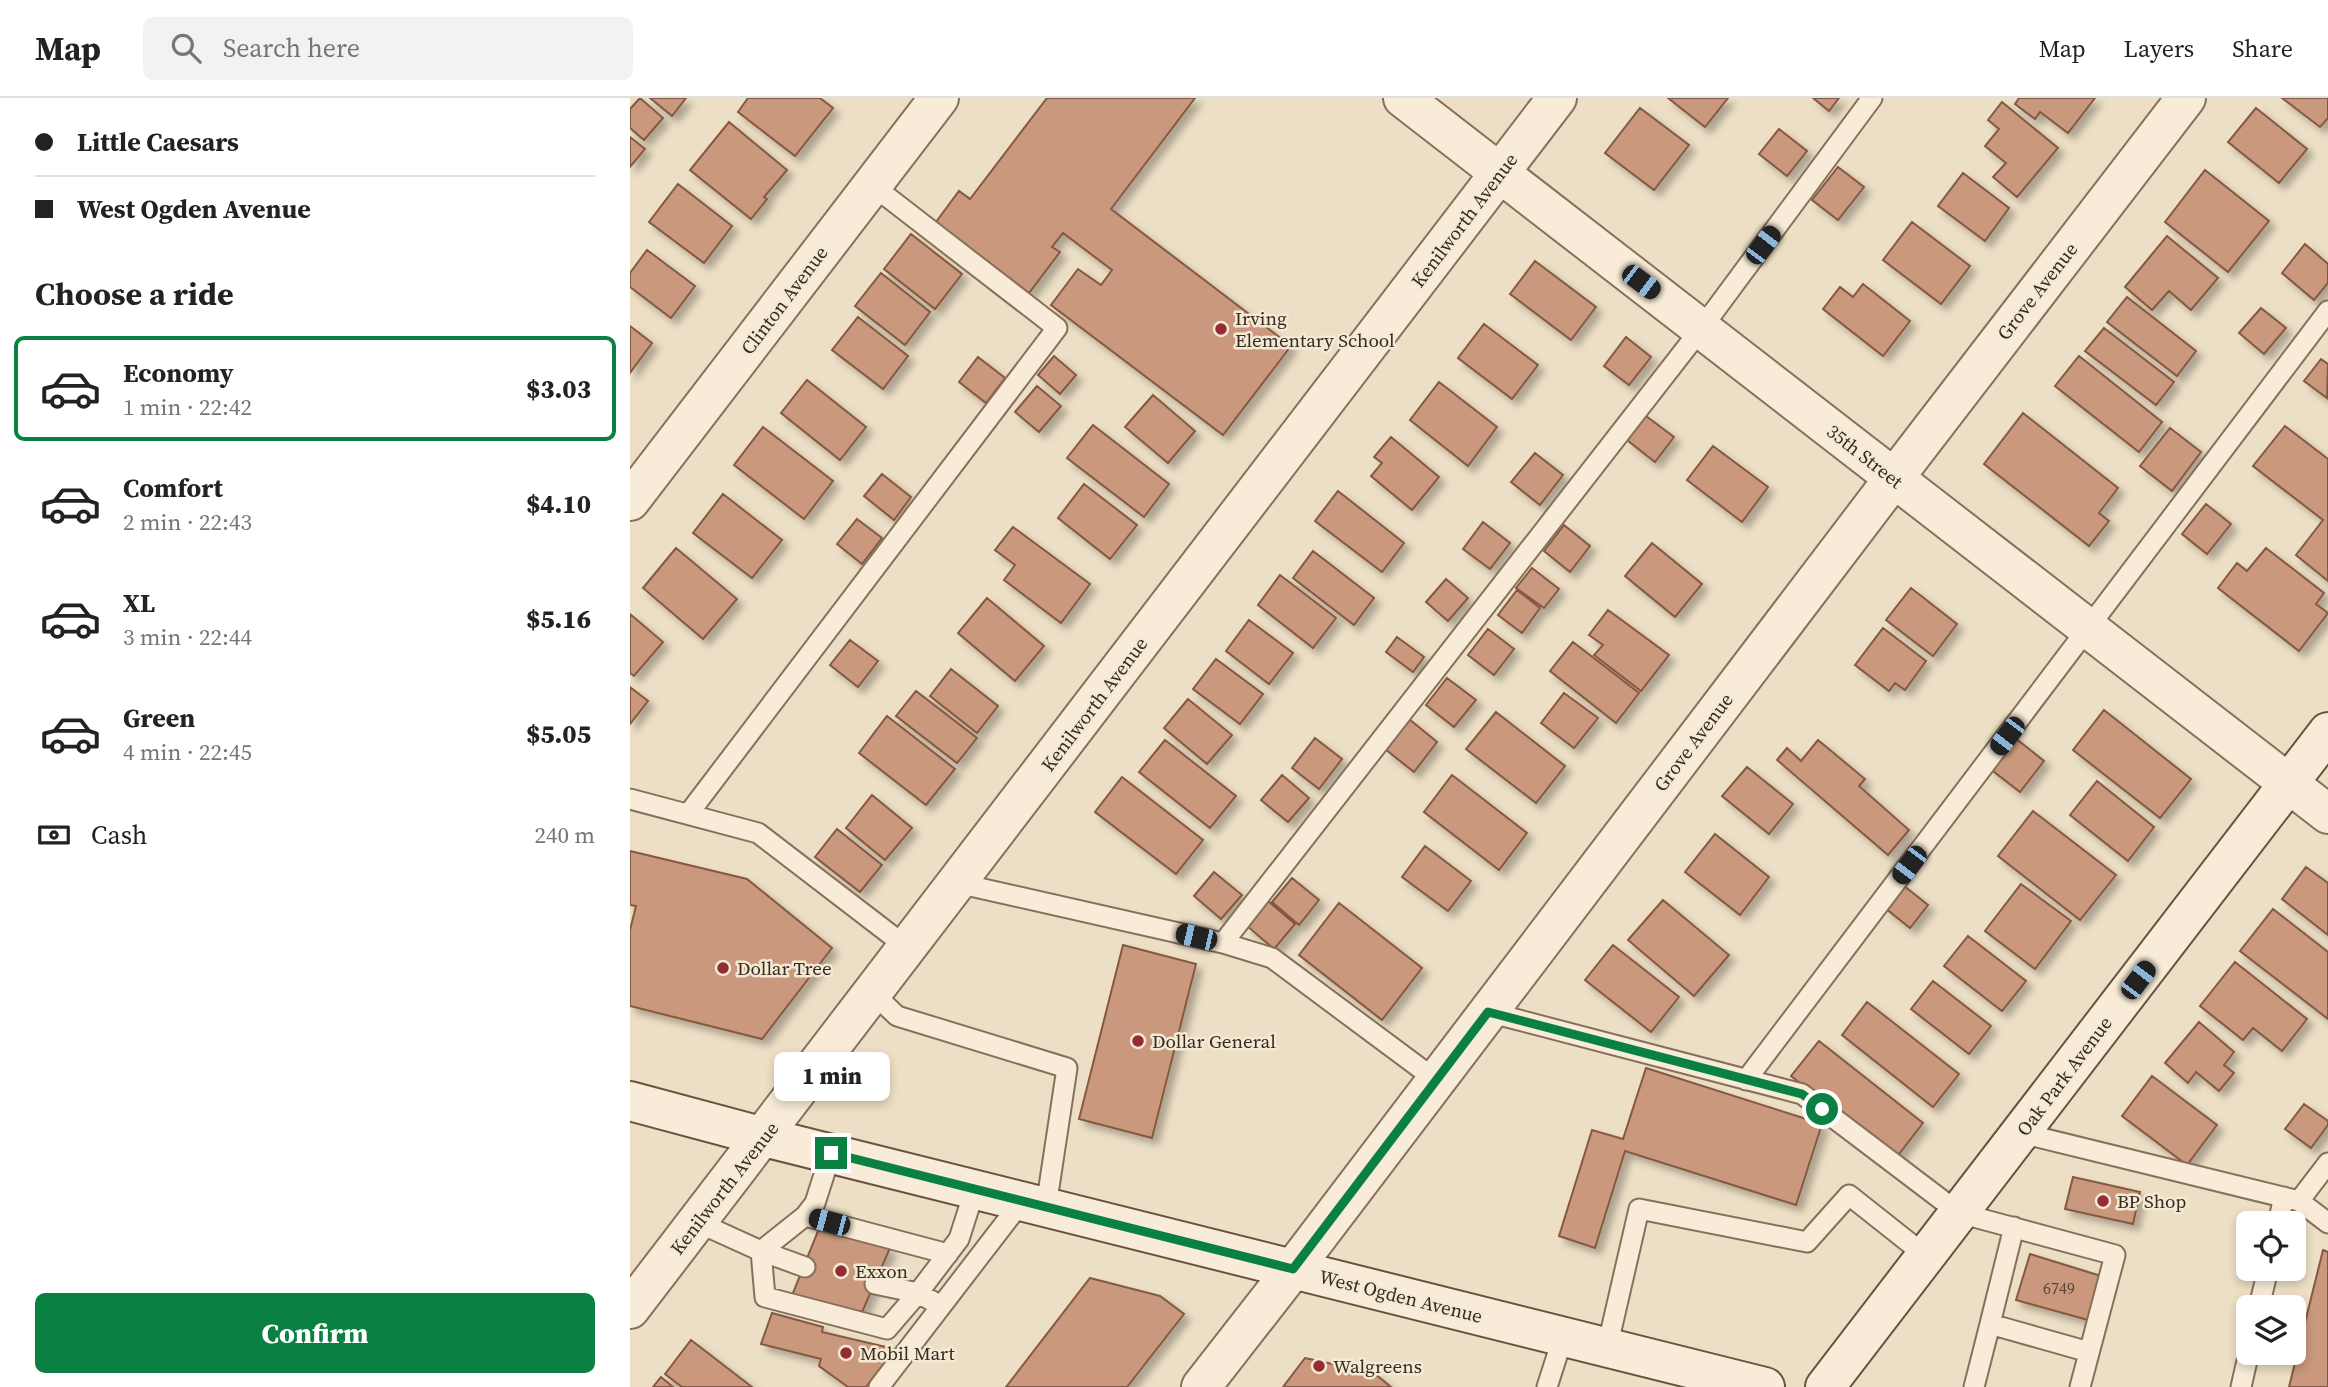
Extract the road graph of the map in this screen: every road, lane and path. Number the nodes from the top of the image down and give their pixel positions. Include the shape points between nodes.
1 (939, 98) edge
2 (1403, 98) edge
3 (1558, 98) edge
4 (1872, 98) edge
5 (2186, 98) edge
6 (1500, 173) junction
7 (872, 185) junction
8 (2328, 311) edge
9 (1701, 329) junction
10 (1894, 478) junction
11 (630, 501) edge
12 (2088, 628) junction
13 (2328, 732) edge
14 (2288, 783) junction
15 (630, 799) edge
16 (689, 813) junction
17 (2328, 814) edge
18 (957, 883) junction
19 (1223, 943) junction
20 (908, 948) junction
21 (873, 993) junction
22 (1488, 1012) junction
23 (1436, 1080) junction
24 (1746, 1080) junction
25 (633, 1106) edge
26 (2021, 1133) junction
27 (764, 1136) junction
28 (831, 1153) junction
29 (2328, 1163) edge
30 (975, 1189) junction
31 (2292, 1199) junction
32 (1034, 1204) junction
33 (2285, 1211) edge
34 (1959, 1213) junction
35 (805, 1216) junction
36 (697, 1222) junction
37 (2328, 1223) edge
38 (2014, 1227) junction
39 (761, 1251) junction
40 (948, 1254) junction
41 (1926, 1256) junction
42 (805, 1267) dead end
43 (1293, 1269) junction
44 (875, 1284) dead end
45 (918, 1293) junction
46 (941, 1306) junction
47 (630, 1310) edge
48 (1990, 1324) junction
49 (1563, 1337) junction
50 (1606, 1348) junction
51 (2090, 1352) junction
52 (2246, 1365) edge
53 (878, 1387) edge
54 (1201, 1387) edge
55 (1547, 1387) edge
56 (1765, 1387) edge
57 (1825, 1387) edge
58 (1974, 1387) edge
59 (2080, 1387) edge
60 (2241, 1387) edge

1 - 7 street, Clinton Avenue
2 - 6 street, 35th Street
3 - 6 street, Kenilworth Avenue
4 - 9 lane
5 - 10 street, Grove Avenue
6 - 9 street, 35th Street
6 - 18 street, Kenilworth Avenue
7 - 11 street, Clinton Avenue
7 - 16 lane via 1058,327
8 - 12 lane
9 - 10 street, 35th Street
9 - 19 lane
10 - 12 street, 35th Street
10 - 22 street, Grove Avenue
12 - 14 street, 35th Street
12 - 24 lane
13 - 14 street, Oak Park Avenue
14 - 17 street, 35th Street
14 - 26 street, Oak Park Avenue
15 - 16 lane
16 - 20 lane via 758,832
18 - 19 lane
18 - 20 street, Kenilworth Avenue
19 - 23 lane via 1272,958
20 - 21 street, Kenilworth Avenue
21 - 27 street, Kenilworth Avenue
21 - 32 lane via 897,1016 1067,1068
22 - 23 street, Grove Avenue
22 - 24 lane
23 - 43 street, Grove Avenue
24 - 34 lane via 1802,1094
25 - 27 street, West Ogden Avenue
26 - 31 lane
26 - 34 street, Oak Park Avenue
27 - 28 street, West Ogden Avenue
27 - 36 street, Kenilworth Avenue
28 - 30 street, West Ogden Avenue
28 - 35 lane via 815,1203
29 - 31 lane
30 - 32 street, West Ogden Avenue
30 - 40 lane via 959,1239
31 - 33 lane
31 - 37 lane
32 - 43 street, West Ogden Avenue
32 - 46 lane
34 - 38 lane
34 - 41 street, Oak Park Avenue
35 - 39 lane
35 - 40 lane
36 - 39 lane
36 - 47 street, Kenilworth Avenue
38 - 48 lane
38 - 51 lane via 2115,1255
39 - 42 lane
39 - 45 lane via 765,1297 887,1329
40 - 45 lane
41 - 50 lane via 1849,1195 1807,1242 1639,1209
41 - 57 street, Oak Park Avenue
43 - 49 street, West Ogden Avenue
43 - 54 street, Grove Avenue
44 - 45 lane
45 - 46 lane
46 - 53 lane
48 - 51 lane
48 - 58 lane
49 - 50 street, West Ogden Avenue
49 - 55 lane
50 - 56 street, West Ogden Avenue
51 - 59 lane
52 - 60 lane

